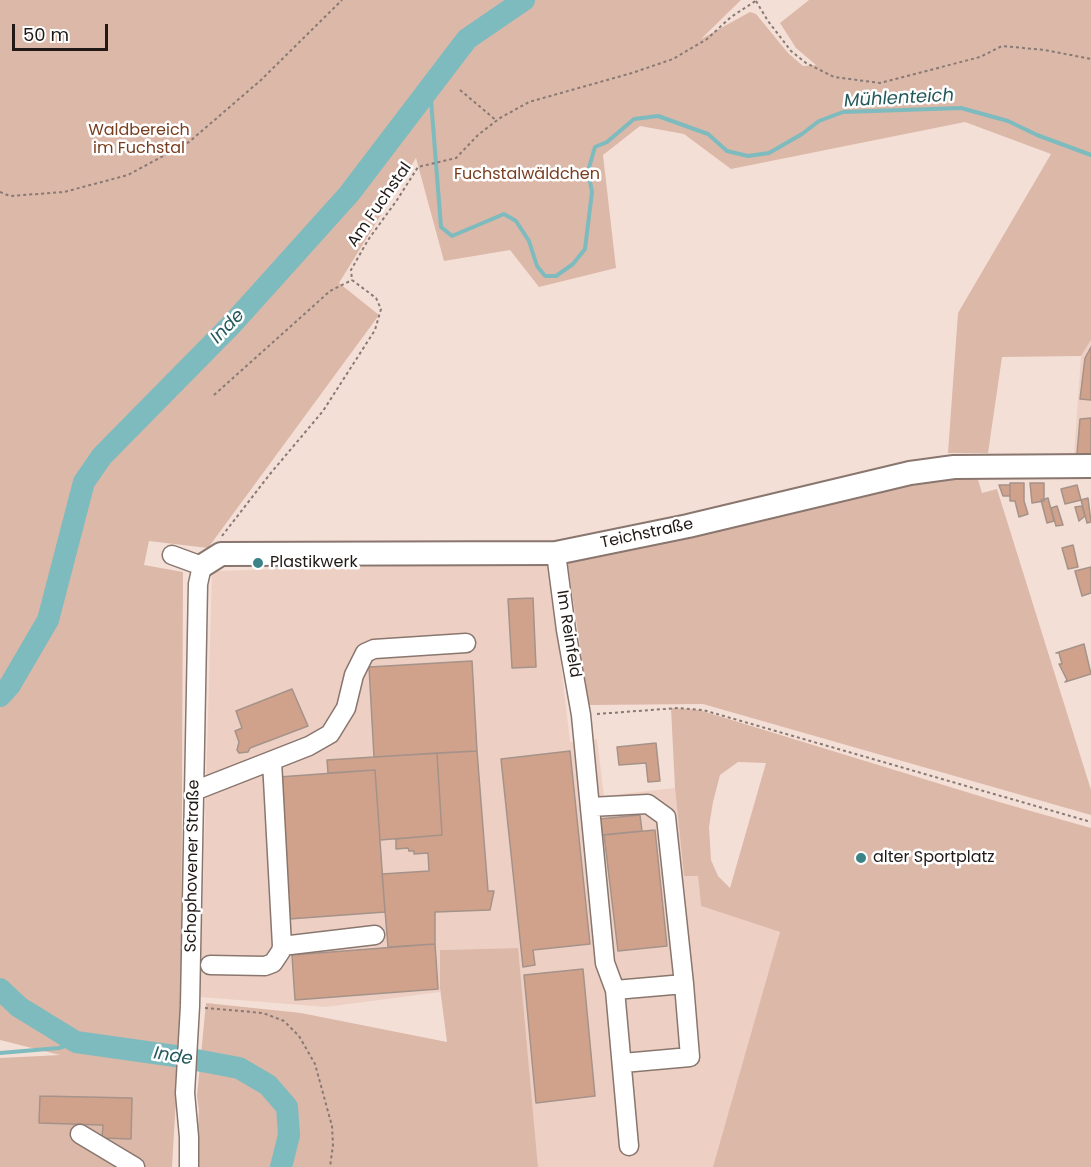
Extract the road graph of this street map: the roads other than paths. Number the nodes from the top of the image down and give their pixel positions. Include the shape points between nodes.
1 (1091, 466) edge
2 (556, 553) junction
3 (172, 555) dead end
4 (201, 566) junction
5 (466, 643) dead end
6 (272, 761) junction
7 (194, 791) junction
8 (590, 807) junction
9 (375, 935) dead end
10 (282, 946) junction
11 (210, 965) dead end
12 (684, 984) junction
13 (615, 990) junction
14 (623, 1063) junction
15 (80, 1134) dead end
16 (629, 1146) dead end
17 (135, 1167) edge
18 (189, 1167) edge

1 - 2 main road, Teichstraße via 954,467 910,473
2 - 4 main road, Teichstraße via 221,554
2 - 8 street, Im Reinfeld via 581,715
3 - 4 street
4 - 7 street, Schophovener Straße
5 - 6 street via 374,649 365,653 354,675 346,708 330,734
6 - 7 street
6 - 10 street
7 - 18 street, Schophovener Straße via 185,1093
8 - 12 street via 648,804 666,817
8 - 13 street, Im Reinfeld via 605,963
9 - 10 street
10 - 11 street via 273,963 265,966
12 - 13 street
12 - 14 street via 690,1057
13 - 14 street, Im Reinfeld
14 - 16 street, Im Reinfeld
15 - 17 street

